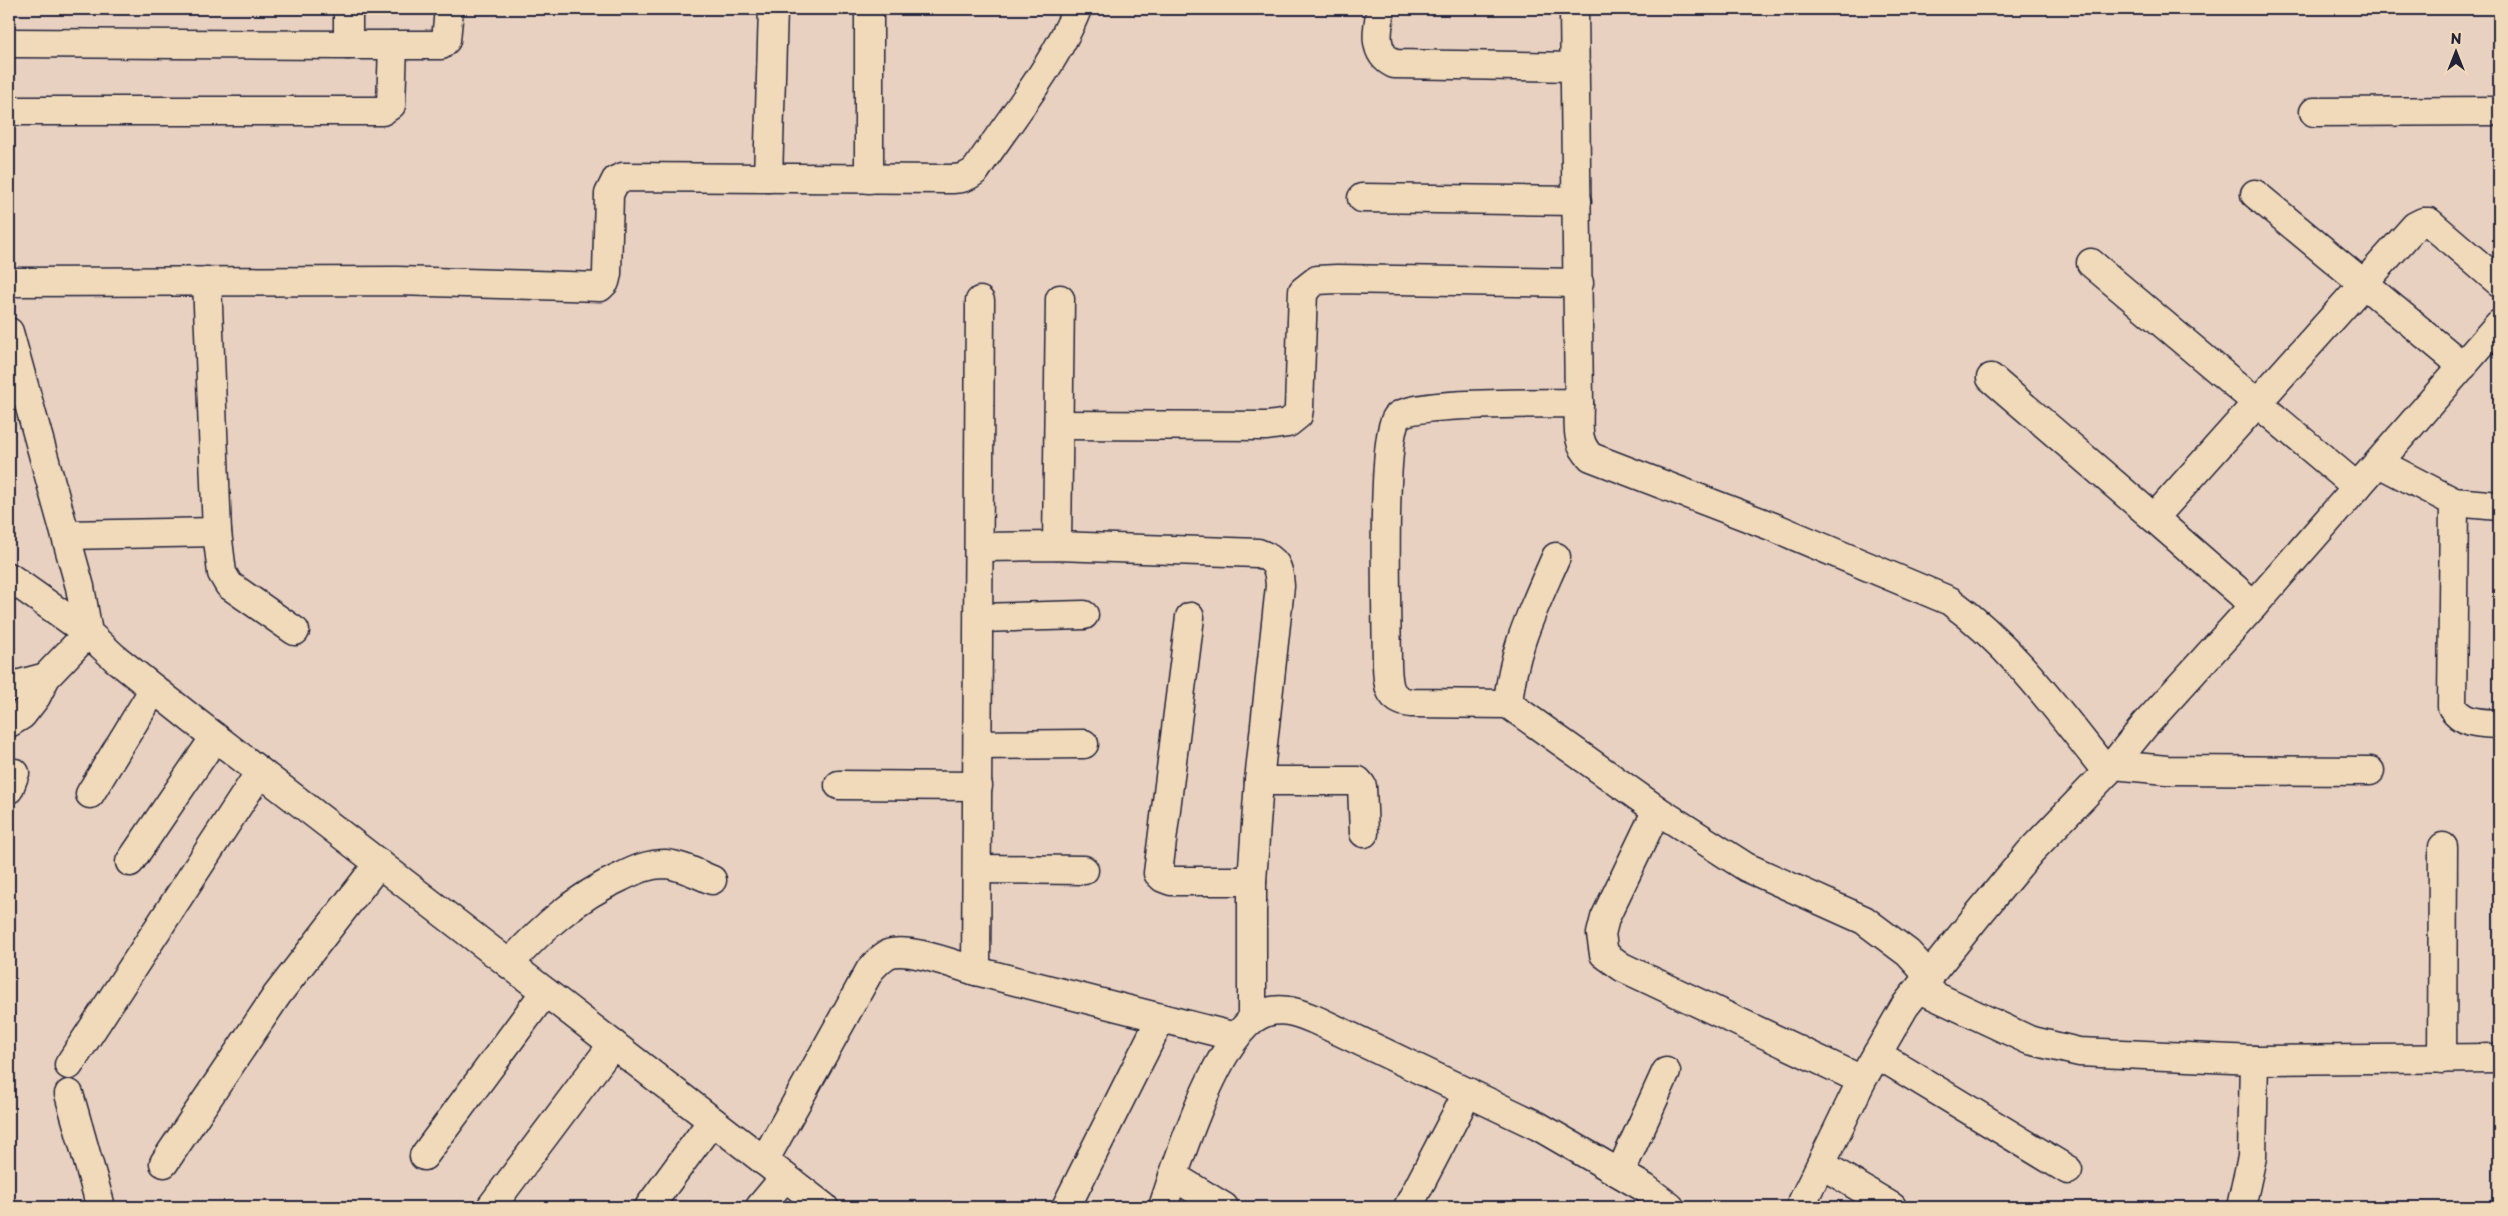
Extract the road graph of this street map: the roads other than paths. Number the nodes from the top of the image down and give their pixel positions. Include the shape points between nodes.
1 (348, 9) edge
2 (449, 9) edge
3 (773, 9) edge
4 (869, 9) edge
5 (1077, 9) edge
6 (1381, 9) edge
7 (1574, 9) edge
8 (9, 43) edge
9 (348, 45) junction
10 (393, 45) junction
11 (1576, 67) junction
12 (9, 111) edge
13 (2499, 111) edge
14 (2314, 112) dead end
15 (768, 178) junction
16 (868, 179) junction
17 (2255, 194) dead end
18 (1362, 198) dead end
19 (1577, 201) junction
20 (2091, 263) dead end
21 (207, 281) junction
22 (9, 282) edge
23 (2499, 282) edge
24 (1579, 283) junction
25 (2362, 284) junction
26 (1060, 300) dead end
27 (980, 301) dead end
28 (2499, 324) edge
29 (9, 332) edge
30 (2463, 366) junction
31 (1991, 378) dead end
32 (2256, 402) junction
33 (1579, 403) junction
34 (1060, 425) junction
35 (2379, 463) junction
36 (2357, 487) junction
37 (2454, 502) junction
38 (2499, 506) edge
39 (2154, 518) junction
40 (217, 532) junction
41 (66, 535) junction
42 (1057, 546) junction
43 (980, 547) junction
44 (1556, 557) dead end
45 (9, 578) edge
46 (2254, 605) junction
47 (1084, 615) dead end
48 (979, 618) junction
49 (1190, 618) dead end
50 (295, 631) dead end
51 (88, 632) junction
52 (46, 677) junction
53 (9, 687) edge
54 (154, 689) junction
55 (1508, 704) junction
56 (9, 722) edge
57 (2499, 724) edge
58 (215, 737) junction
59 (1084, 744) dead end
60 (978, 745) junction
61 (2110, 768) junction
62 (260, 772) junction
63 (2370, 772) dead end
64 (1259, 781) junction
65 (839, 785) dead end
66 (978, 786) junction
67 (90, 794) dead end
68 (1657, 810) junction
69 (1364, 832) dead end
70 (2443, 847) dead end
71 (130, 862) dead end
72 (379, 863) junction
73 (979, 870) junction
74 (1084, 870) dead end
75 (712, 880) dead end
76 (1252, 881) junction
77 (509, 964) junction
78 (976, 971) junction
79 (1925, 983) junction
80 (546, 992) junction
81 (1161, 1018) junction
82 (1244, 1028) junction
83 (613, 1044) junction
84 (1877, 1054) junction
85 (2499, 1058) edge
86 (2442, 1059) junction
87 (2254, 1060) junction
88 (69, 1065) dead end
89 (1666, 1072) dead end
90 (1862, 1080) junction
91 (1468, 1092) junction
92 (69, 1094) dead end
93 (712, 1121) junction
94 (424, 1156) dead end
95 (164, 1163) dead end
96 (1821, 1164) junction
97 (774, 1169) junction
98 (2068, 1170) dead end
99 (1620, 1173) junction
100 (1173, 1176) junction
101 (101, 1207) edge
102 (492, 1207) edge
103 (649, 1207) edge
104 (760, 1207) edge
105 (824, 1207) edge
106 (1066, 1207) edge
107 (1164, 1207) edge
108 (1224, 1207) edge
109 (1408, 1207) edge
110 (1670, 1207) edge
111 (1800, 1207) edge
112 (1892, 1207) edge
113 (2241, 1207) edge

1 - 9 street
2 - 10 street via 446,40 441,44
3 - 15 street
4 - 16 street
5 - 16 street via 1054,54 970,176 962,179
6 - 11 street via 1377,38 1379,51 1394,64
7 - 11 street
8 - 9 street
9 - 10 street
10 - 12 street via 391,105 382,111
11 - 19 street
13 - 14 street
15 - 16 street
15 - 21 street via 623,177 616,180 609,194 607,274 605,282 594,289 397,281
17 - 25 street
18 - 19 street
19 - 24 street
20 - 32 street
21 - 22 street
21 - 40 street
23 - 25 street via 2436,227 2423,222 2415,226
24 - 33 street
24 - 34 street via 1316,280 1303,291 1299,408 1298,415 1288,423 1267,426
25 - 30 street
25 - 32 street
26 - 34 street
27 - 43 street
28 - 30 street
29 - 41 street
30 - 35 street
31 - 39 street
32 - 36 street
32 - 39 street
33 - 55 street via 1436,407 1404,412 1394,420 1392,427 1387,479 1388,688 1403,702
33 - 61 street via 1580,442 1591,457 1776,528 1950,601 1972,617 2008,652
34 - 42 street
35 - 36 street
35 - 37 street
36 - 46 street
37 - 38 street
37 - 57 street via 2452,707 2461,718 2470,722
39 - 46 street
40 - 41 street
40 - 50 street via 222,573 229,585
41 - 51 street
42 - 43 street
42 - 64 street via 1258,553 1270,557 1277,564 1280,586
43 - 48 street
44 - 55 street via 1520,639
45 - 51 street
46 - 61 street
47 - 48 street
48 - 60 street
49 - 76 street via 1158,873 1171,881
51 - 52 street
51 - 54 street
52 - 53 street
52 - 56 street via 22,715
54 - 58 street
54 - 67 street
55 - 68 street
58 - 62 street
58 - 71 street
59 - 60 street
60 - 66 street
61 - 63 street
61 - 79 street via 2031,850
62 - 72 street
62 - 88 street
64 - 69 street via 1358,781 1362,786
64 - 76 street
65 - 66 street
66 - 73 street
68 - 79 street via 1746,867 1864,920 1908,954
68 - 90 street via 1605,918 1601,934 1604,954 1622,967
70 - 86 street
72 - 77 street
72 - 95 street via 277,995
73 - 74 street
73 - 78 street
75 - 77 street via 667,864 640,868 603,885 562,912 542,928
76 - 82 street
77 - 80 street
78 - 81 street
78 - 97 street via 913,954 890,954 879,960 870,970
79 - 84 street via 1905,1006
79 - 87 street via 2007,1031 2058,1048 2137,1056
80 - 83 street
80 - 94 street
81 - 82 street
81 - 106 street
82 - 91 street via 1265,1013 1282,1010 1298,1013
82 - 100 street via 1210,1083
83 - 93 street
83 - 102 street
84 - 90 street
84 - 98 street
85 - 86 street
86 - 87 street
87 - 113 street via 2252,1157
89 - 99 street
90 - 96 street
91 - 99 street via 1538,1126
91 - 109 street
92 - 101 street
93 - 97 street
93 - 103 street
96 - 111 street
96 - 112 street
97 - 104 street
97 - 105 street
99 - 110 street
100 - 107 street
100 - 108 street

